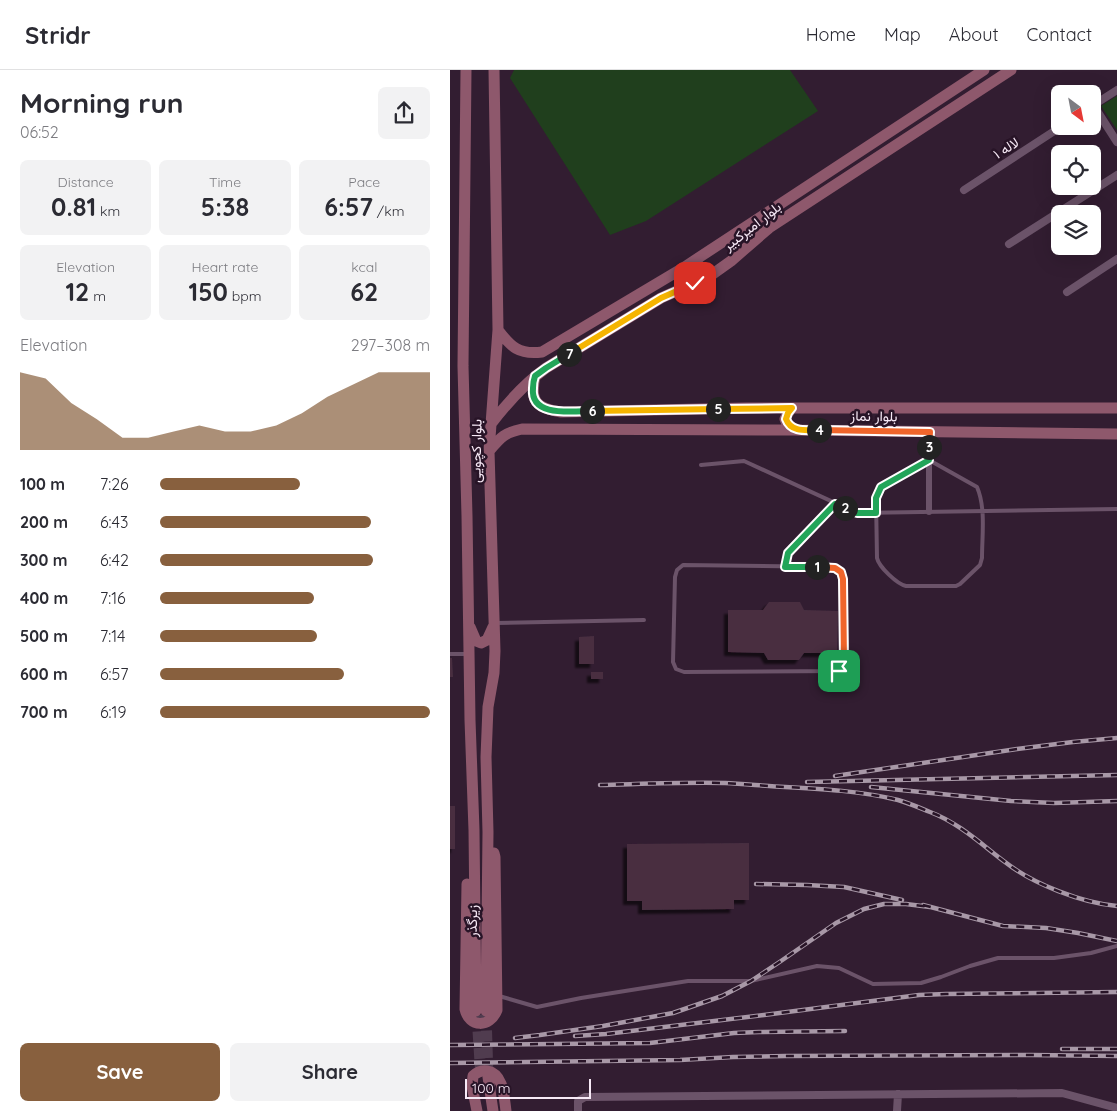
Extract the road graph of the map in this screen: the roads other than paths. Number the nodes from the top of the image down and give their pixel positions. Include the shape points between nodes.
1 (466, 70) edge
2 (494, 70) edge
3 (984, 70) edge
4 (1011, 70) edge
5 (1117, 90) edge
6 (1101, 101) edge
7 (1101, 118) edge
8 (888, 132) junction
9 (1051, 133) edge
10 (1117, 142) edge
11 (897, 145) junction
12 (1117, 175) edge
13 (964, 190) dead end
14 (1009, 244) dead end
15 (1117, 259) edge
16 (683, 268) junction
17 (695, 283) junction
18 (1067, 292) dead end
19 (498, 330) junction
20 (535, 376) junction
21 (770, 408) junction
22 (792, 408) junction
23 (1117, 408) edge
24 (491, 424) junction
25 (770, 430) junction
26 (796, 430) junction
27 (930, 432) junction
28 (1117, 434) edge
29 (489, 451) junction
30 (929, 460) junction
31 (701, 465) dead end
32 (835, 504) junction
33 (1117, 509) edge
34 (982, 511) junction
35 (929, 512) junction
36 (876, 513) junction
37 (785, 567) junction
38 (644, 620) dead end
39 (495, 623) junction
40 (469, 626) junction
41 (450, 654) edge
42 (469, 654) junction
43 (474, 830) junction
44 (488, 832) junction
45 (1117, 946) edge
46 (496, 995) junction
47 (898, 1094) junction
48 (1117, 1108) edge
49 (477, 1111) edge
50 (485, 1111) edge
51 (493, 1111) edge
52 (506, 1111) edge
53 (578, 1111) edge
54 (897, 1111) edge

1 - 40 main road, بلوار کچویی via 463,366
2 - 19 main road, بلوار کچویی
3 - 8 main road, بلوار امیرکبیر
4 - 11 main road, بلوار امیرکبیر
5 - 6 street
7 - 10 street
8 - 11 main road
8 - 16 main road, بلوار امیرکبیر
9 - 13 street, لاله ۱
11 - 17 main road, بلوار امیرکبیر via 769,228 721,269
12 - 14 street
15 - 18 street
16 - 17 main road via 700,265 702,273
16 - 19 main road, بلوار امیرکبیر via 542,352 521,351 509,345
17 - 20 main road, بلوار امیرکبیر via 661,298
19 - 24 main road, بلوار کچویی
20 - 21 main road, بلوار نماز via 534,397 546,410
20 - 24 main road, بلوار امیرکبیر
21 - 22 main road, بلوار نماز
21 - 25 main road via 776,419
22 - 23 main road, بلوار نماز
22 - 26 main road via 786,419 787,424
24 - 29 main road, بلوار کچویی
25 - 26 main road, بلوار نماز
25 - 29 main road, بلوار نماز via 522,428 509,432
26 - 27 main road, بلوار نماز
27 - 28 main road, بلوار نماز
27 - 30 lane
29 - 39 main road, بلوار کچویی
30 - 34 lane via 977,487
30 - 35 street
30 - 36 lane via 881,487 876,498
31 - 32 lane via 744,461
32 - 36 lane via 857,513
32 - 37 lane via 788,553
33 - 34 lane
34 - 35 lane
34 - 36 lane via 980,565 956,586 901,585 876,558
35 - 36 lane
37 - 37 lane via 683,566 677,570 673,662 676,669 684,672 842,669 841,572 835,568
38 - 39 lane
39 - 40 main road via 487,640 481,643 476,641
39 - 44 main road, بلوار کچویی via 496,651 488,707 486,757
40 - 42 main road, بلوار کچویی
41 - 42 lane
42 - 43 main road, بلوار کچویی
43 - 44 main road, زیرگذر via 481,1011
43 - 46 main road via 468,854 465,1009 469,1019 482,1023 494,1017
44 - 46 main road via 495,857
45 - 46 lane via 1054,958 998,958 921,983 873,984 839,968 817,966 751,981 688,980 538,1007
47 - 48 street via 1062,1093
47 - 53 street via 585,1097 578,1101
47 - 54 street
49 - 52 main road via 473,1076 484,1070 493,1072 501,1082
50 - 51 main road via 484,1077

